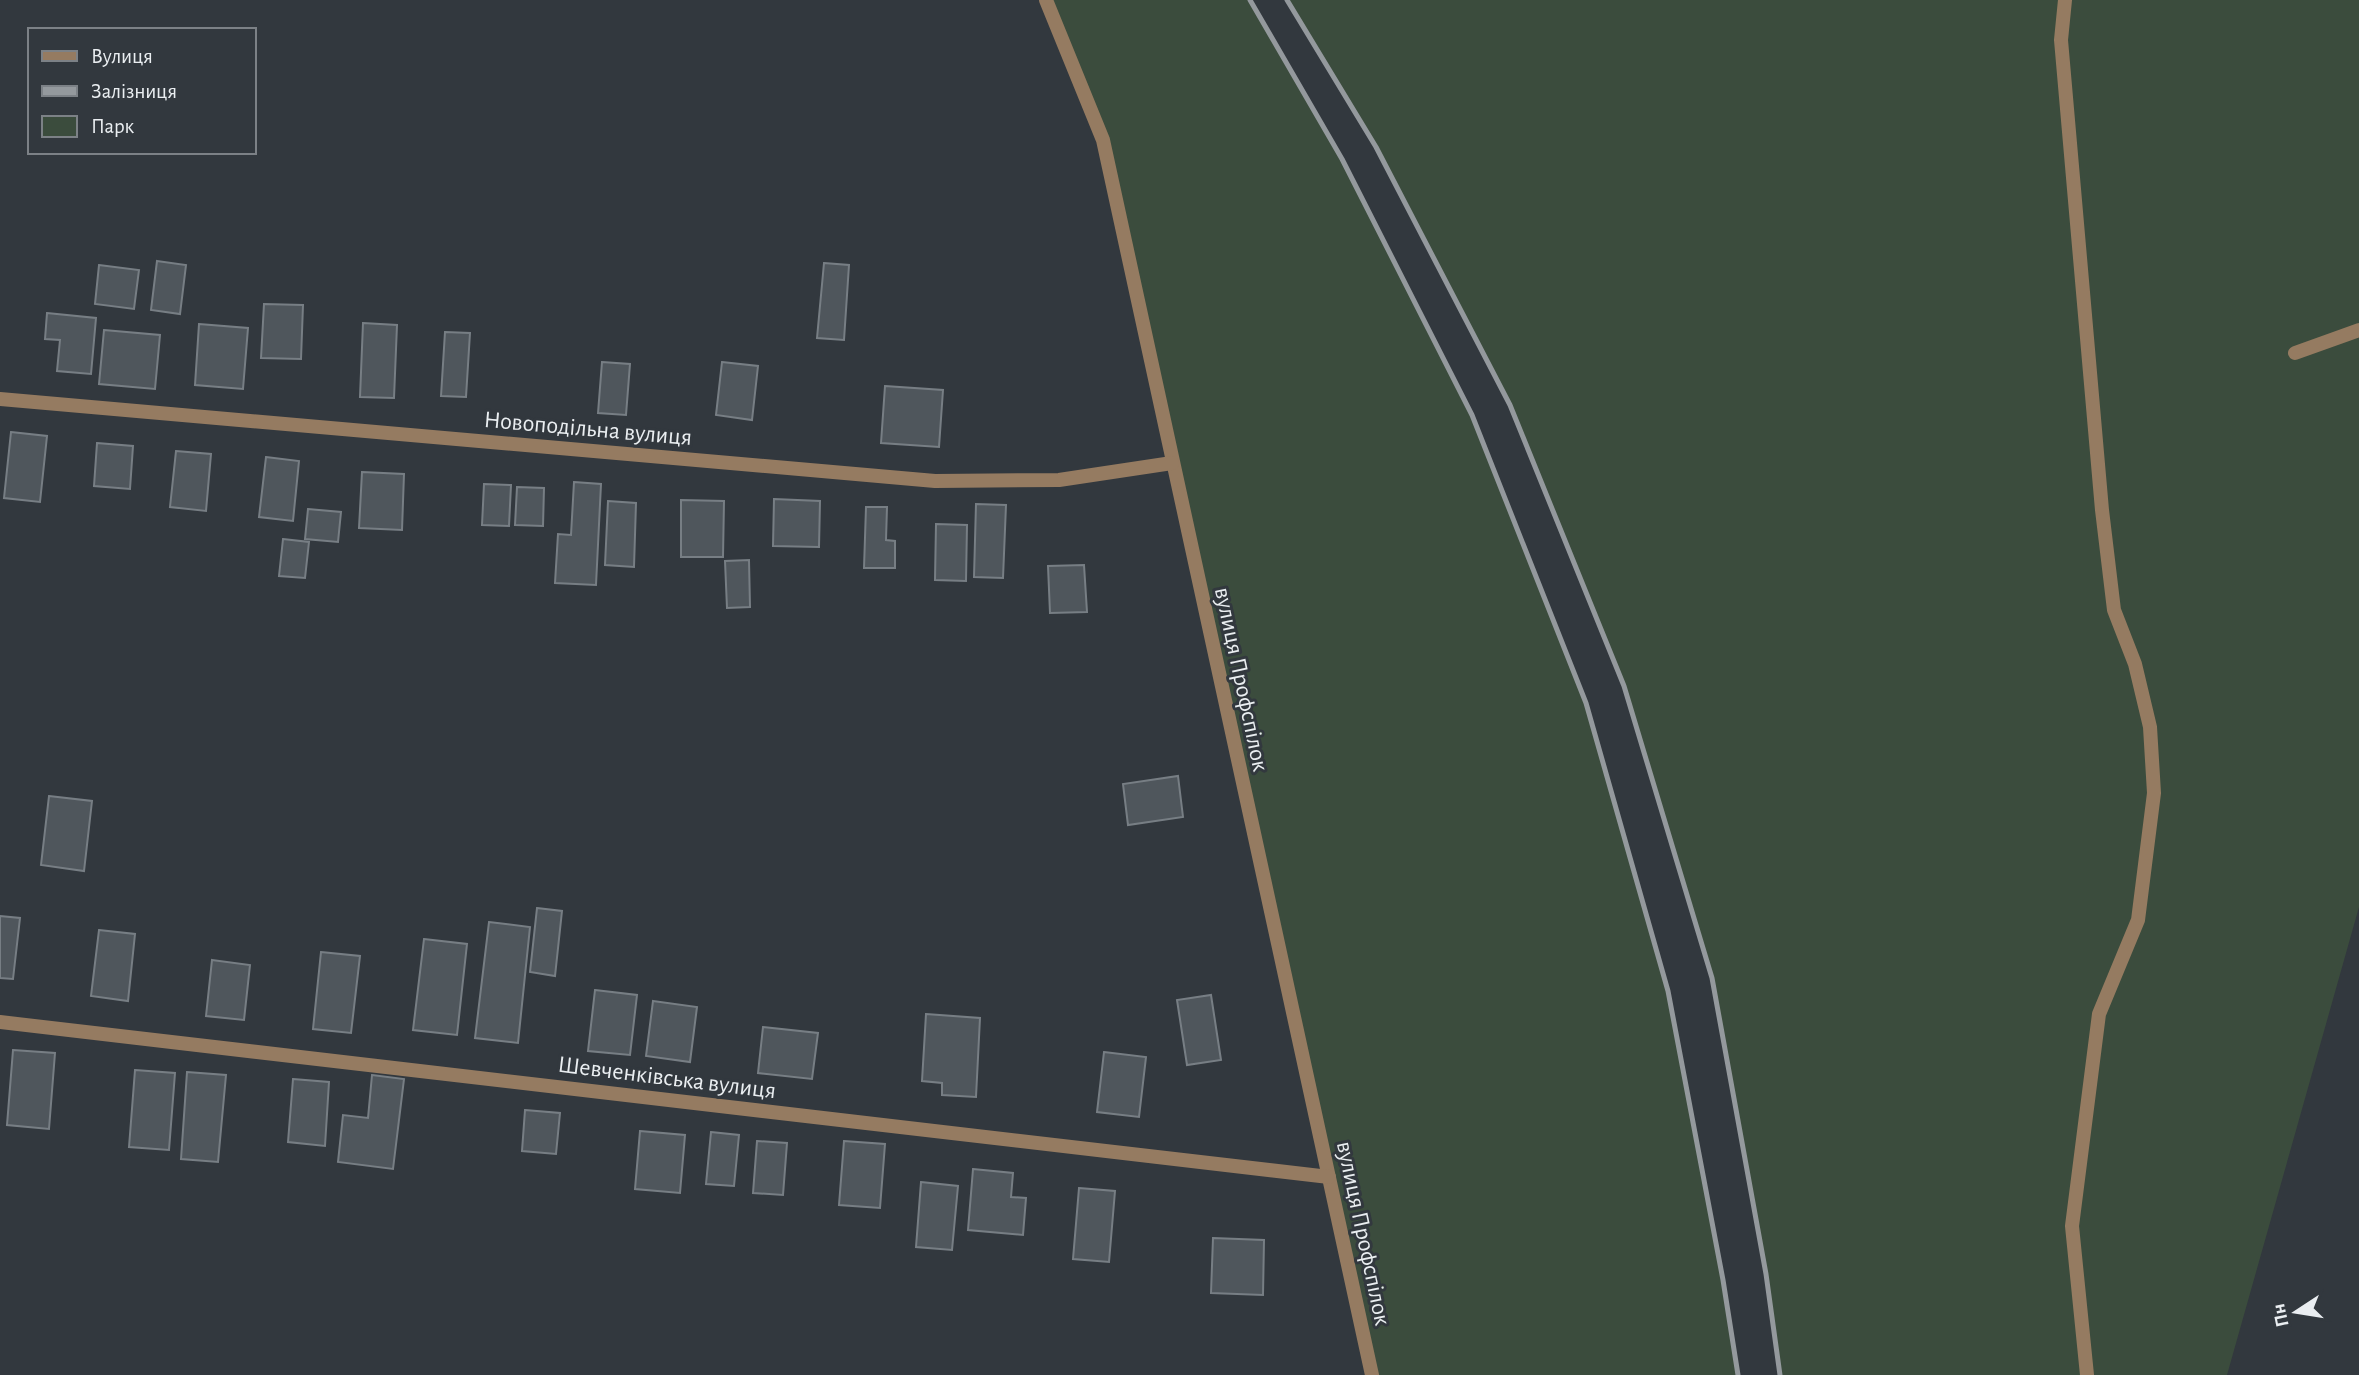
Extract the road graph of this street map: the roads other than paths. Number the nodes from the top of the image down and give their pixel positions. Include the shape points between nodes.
1 (1046, 0) edge
2 (2066, 0) edge
3 (2359, 330) edge
4 (2295, 353) dead end
5 (0, 399) edge
6 (1171, 463) junction
7 (0, 1022) edge
8 (1329, 1177) junction
9 (1372, 1375) edge
10 (2088, 1375) edge

1 - 6 street, вулиця Профспілок via 1103,140
2 - 10 street via 2062,40 2105,535 2114,610 2150,726 2154,793 2138,920 2099,1014 2072,1226
3 - 4 street
5 - 6 street, Новоподільна вулиця via 934,481 1059,480
6 - 8 street, вулиця Профспілок
7 - 8 street, Шевченківська вулиця
8 - 9 street, вулиця Профспілок

